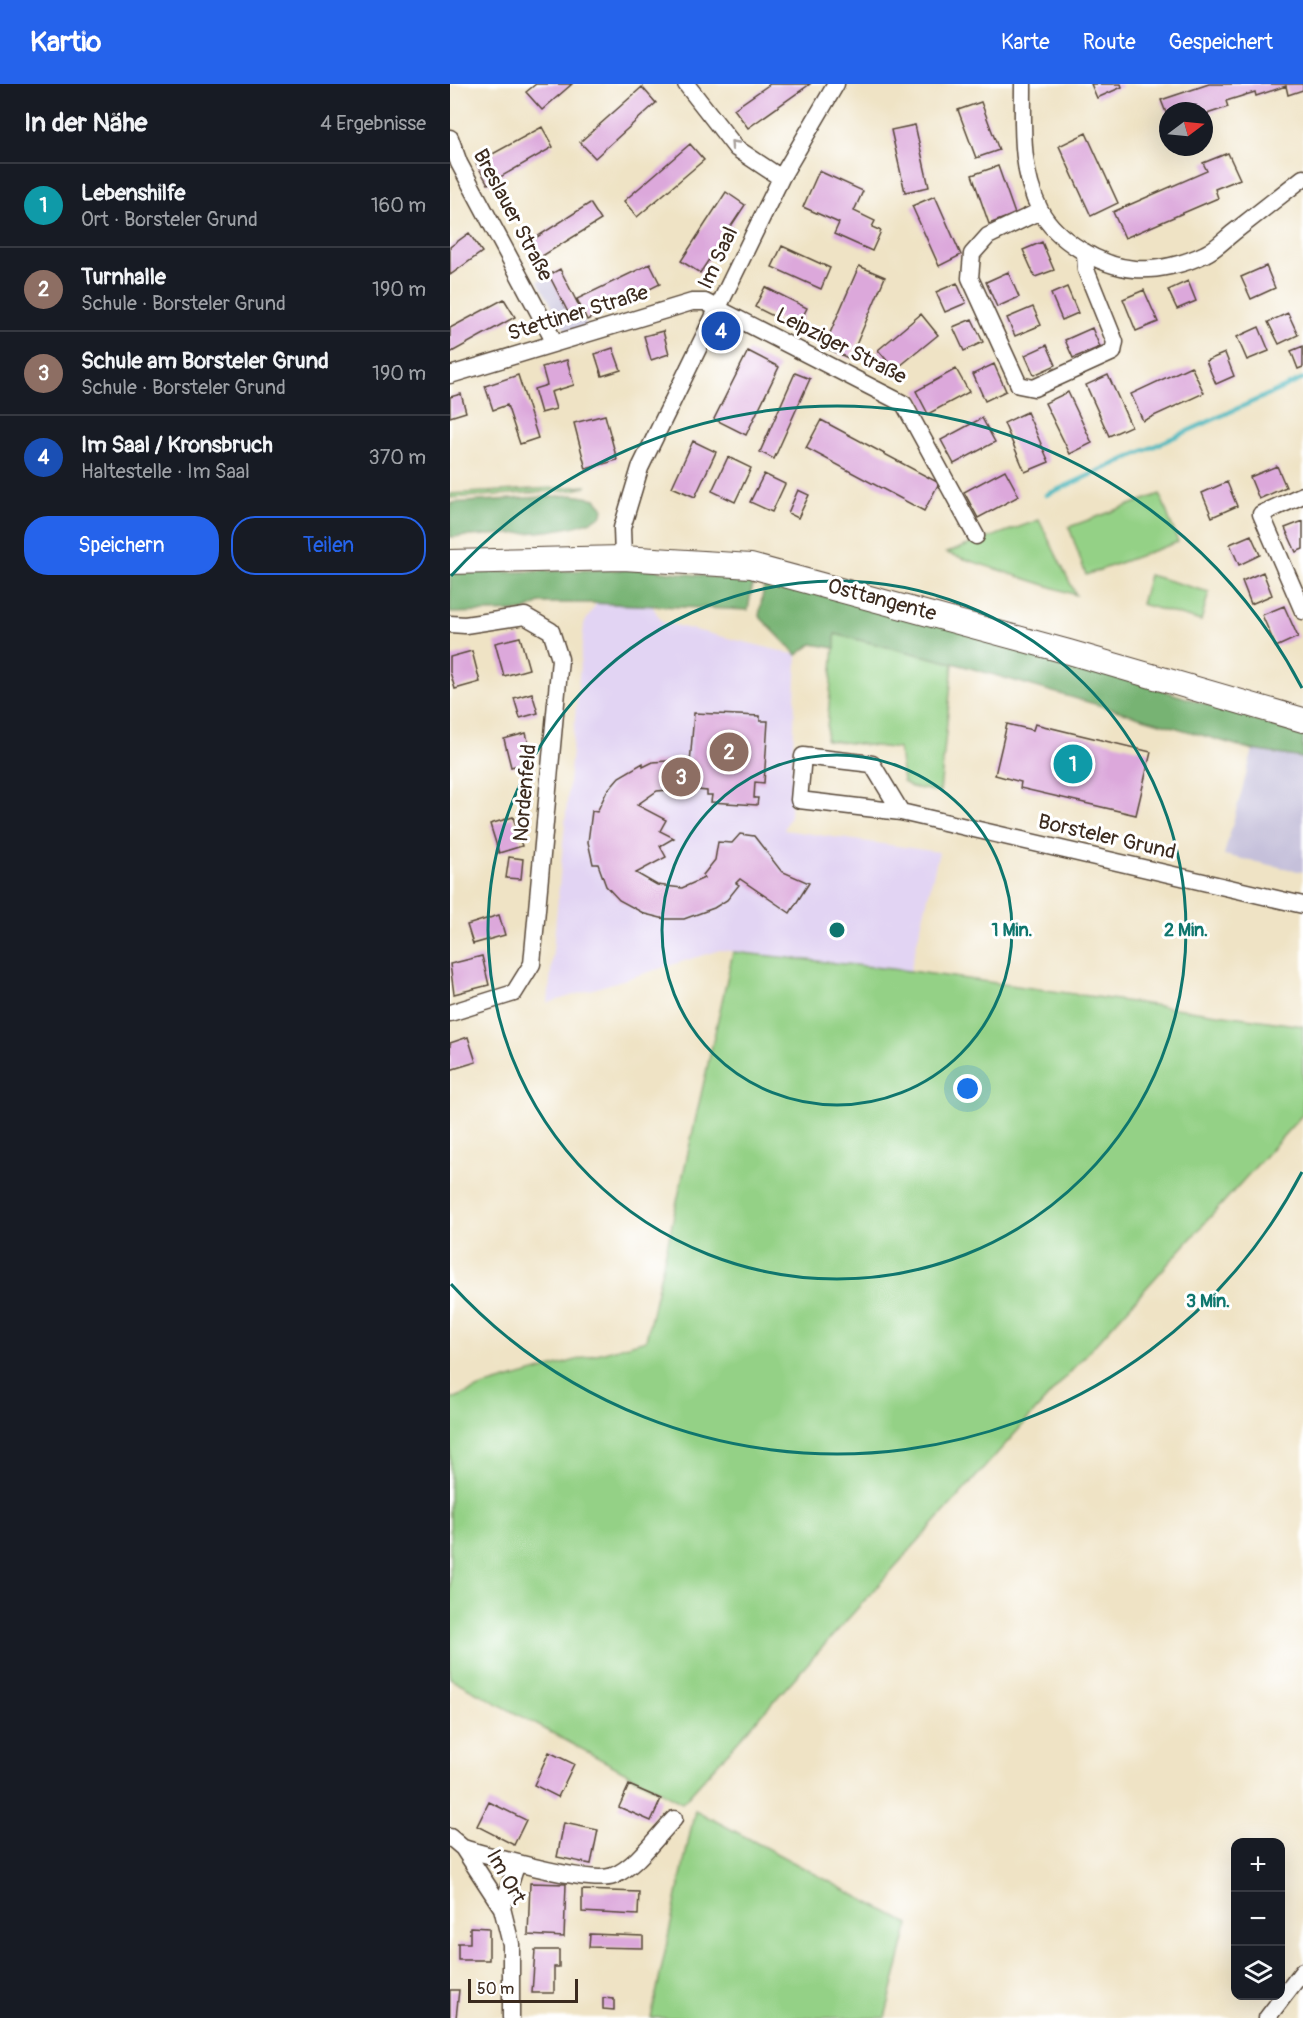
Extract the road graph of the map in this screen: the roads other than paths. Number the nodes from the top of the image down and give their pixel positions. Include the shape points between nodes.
1 (686, 84) edge
2 (836, 84) edge
3 (1023, 84) edge
4 (450, 138) edge
5 (781, 178) junction
6 (1303, 178) edge
7 (1040, 211) junction
8 (1085, 252) junction
9 (719, 308) junction
10 (555, 343) junction
11 (450, 375) edge
12 (1303, 495) edge
13 (976, 536) dead end
14 (623, 558) junction
15 (450, 562) edge
16 (1303, 611) edge
17 (450, 624) edge
18 (1303, 720) edge
19 (900, 812) junction
20 (1303, 905) edge
21 (450, 1013) edge
22 (674, 1819) dead end
23 (450, 1837) edge
24 (464, 1848) junction
25 (516, 1863) junction
26 (502, 1908) junction
27 (1303, 1971) edge
28 (511, 2018) edge
29 (1267, 2018) edge

5 -> 1 street via 736,148
2 - 5 street, Im Saal
3 - 7 street via 1023,145 1028,177
4 - 10 street, Breslauer Straße via 459,164
5 - 9 street, Im Saal
6 - 8 street via 1207,253 1183,262 1134,269
7 - 8 street via 1059,234
7 - 8 street via 988,236 972,254 970,279 1019,385 1034,388 1113,352 1115,342 1086,270
9 - 10 street, Stettiner Straße via 692,302
9 - 13 street, Leipziger Straße via 904,404
9 - 14 street, Im Saal via 640,468 622,528
10 - 11 street, Stettiner Straße
12 - 16 street via 1261,514
14 - 15 main road, Osttangente
14 - 18 main road, Osttangente via 769,569
17 - 21 street, Nordenfeld via 465,626 525,616 551,631 560,659 532,964 513,993
19 - 19 street, Borsteler Grund via 799,801 803,756 872,764
19 - 20 street, Borsteler Grund
22 - 25 street via 626,1868 611,1876 596,1877
23 - 24 street, Im Ort
24 - 25 street
24 - 26 street, Im Ort
25 - 26 street
26 - 28 street, Im Ort via 511,1944
27 - 29 street

